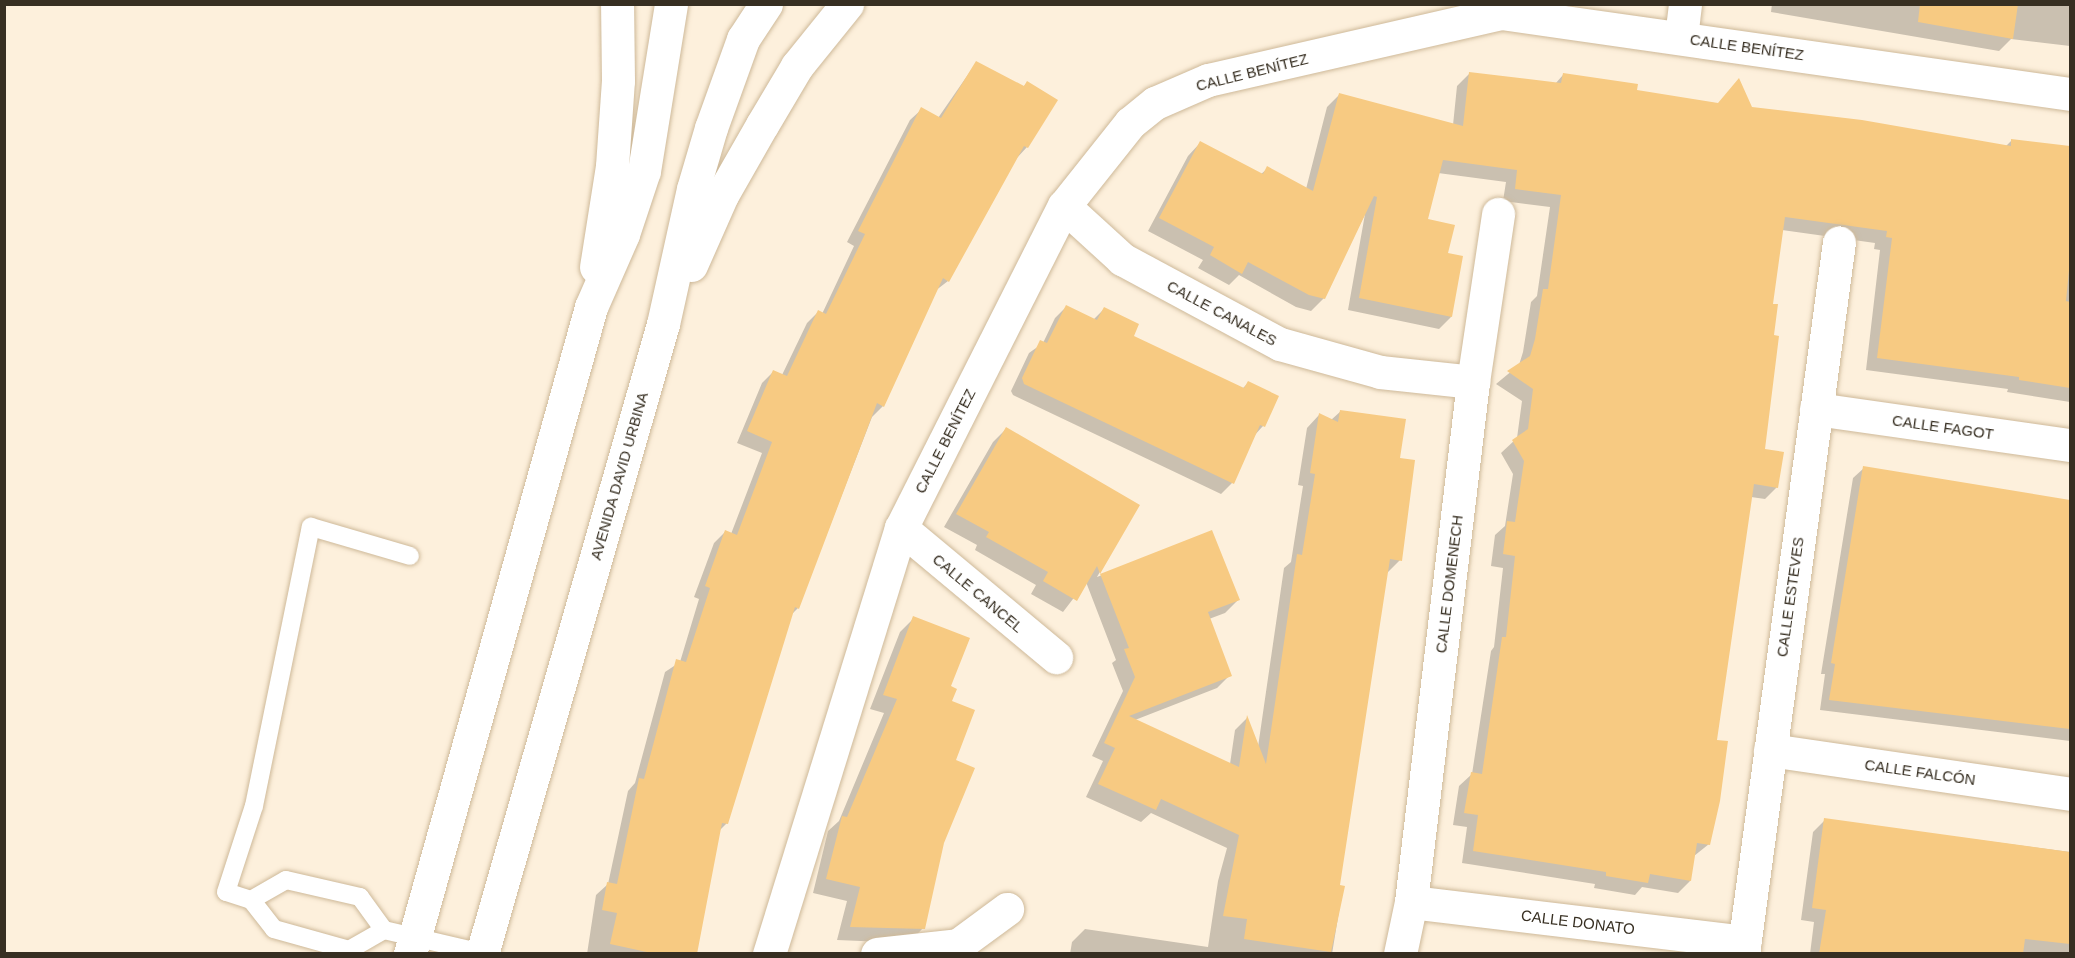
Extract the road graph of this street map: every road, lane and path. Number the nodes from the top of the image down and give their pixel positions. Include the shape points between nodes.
1 (617, 4) edge
2 (671, 4) edge
3 (766, 4) edge
4 (846, 4) edge
5 (1685, 4) edge
6 (1681, 37) junction
7 (2070, 93) edge
8 (1064, 206) junction
9 (1498, 213) dead end
10 (1839, 242) dead end
11 (591, 307) junction
12 (663, 324) junction
13 (1473, 382) junction
14 (1816, 409) junction
15 (2070, 445) edge
16 (901, 528) junction
17 (410, 556) dead end
18 (1056, 657) dead end
19 (1770, 750) junction
20 (2070, 794) edge
21 (251, 900) junction
22 (1412, 902) junction
23 (1007, 909) dead end
24 (403, 940) edge
25 (1744, 948) edge
26 (482, 953) edge
27 (769, 954) edge
28 (877, 954) edge
29 (1400, 954) edge

1 - 11 street via 618,81 612,166
2 - 11 street via 644,171 624,234
3 - 12 street, AVENIDA DAVID URBINA via 743,39 724,89 693,189
4 - 12 street via 797,66 756,135 722,195
5 - 6 street
6 - 7 street, CALLE BENÍTEZ
6 - 8 street, CALLE BENÍTEZ via 1501,13 1208,80 1155,103 1130,123
8 - 13 street, CALLE CANALES via 1122,259 1280,344 1380,372
8 - 16 street, CALLE BENÍTEZ
9 - 13 street, CALLE DOMENECH
10 - 14 street, CALLE ESTEVES
11 - 24 street
12 - 26 street, AVENIDA DAVID URBINA
13 - 22 street, CALLE DOMENECH
14 - 15 street, CALLE FAGOT
14 - 19 street, CALLE ESTEVES
16 - 18 street, CALLE CANCEL
16 - 27 street, CALLE BENÍTEZ
17 - 21 lane via 311,527 254,806 226,892
19 - 20 street, CALLE FALCÓN
19 - 25 street, CALLE ESTEVES
21 - 24 lane via 274,929 349,950
21 - 24 lane via 286,880 360,897
22 - 25 street, CALLE DONATO
22 - 29 street, CALLE DOMENECH
23 - 28 street via 958,945
24 - 26 lane

